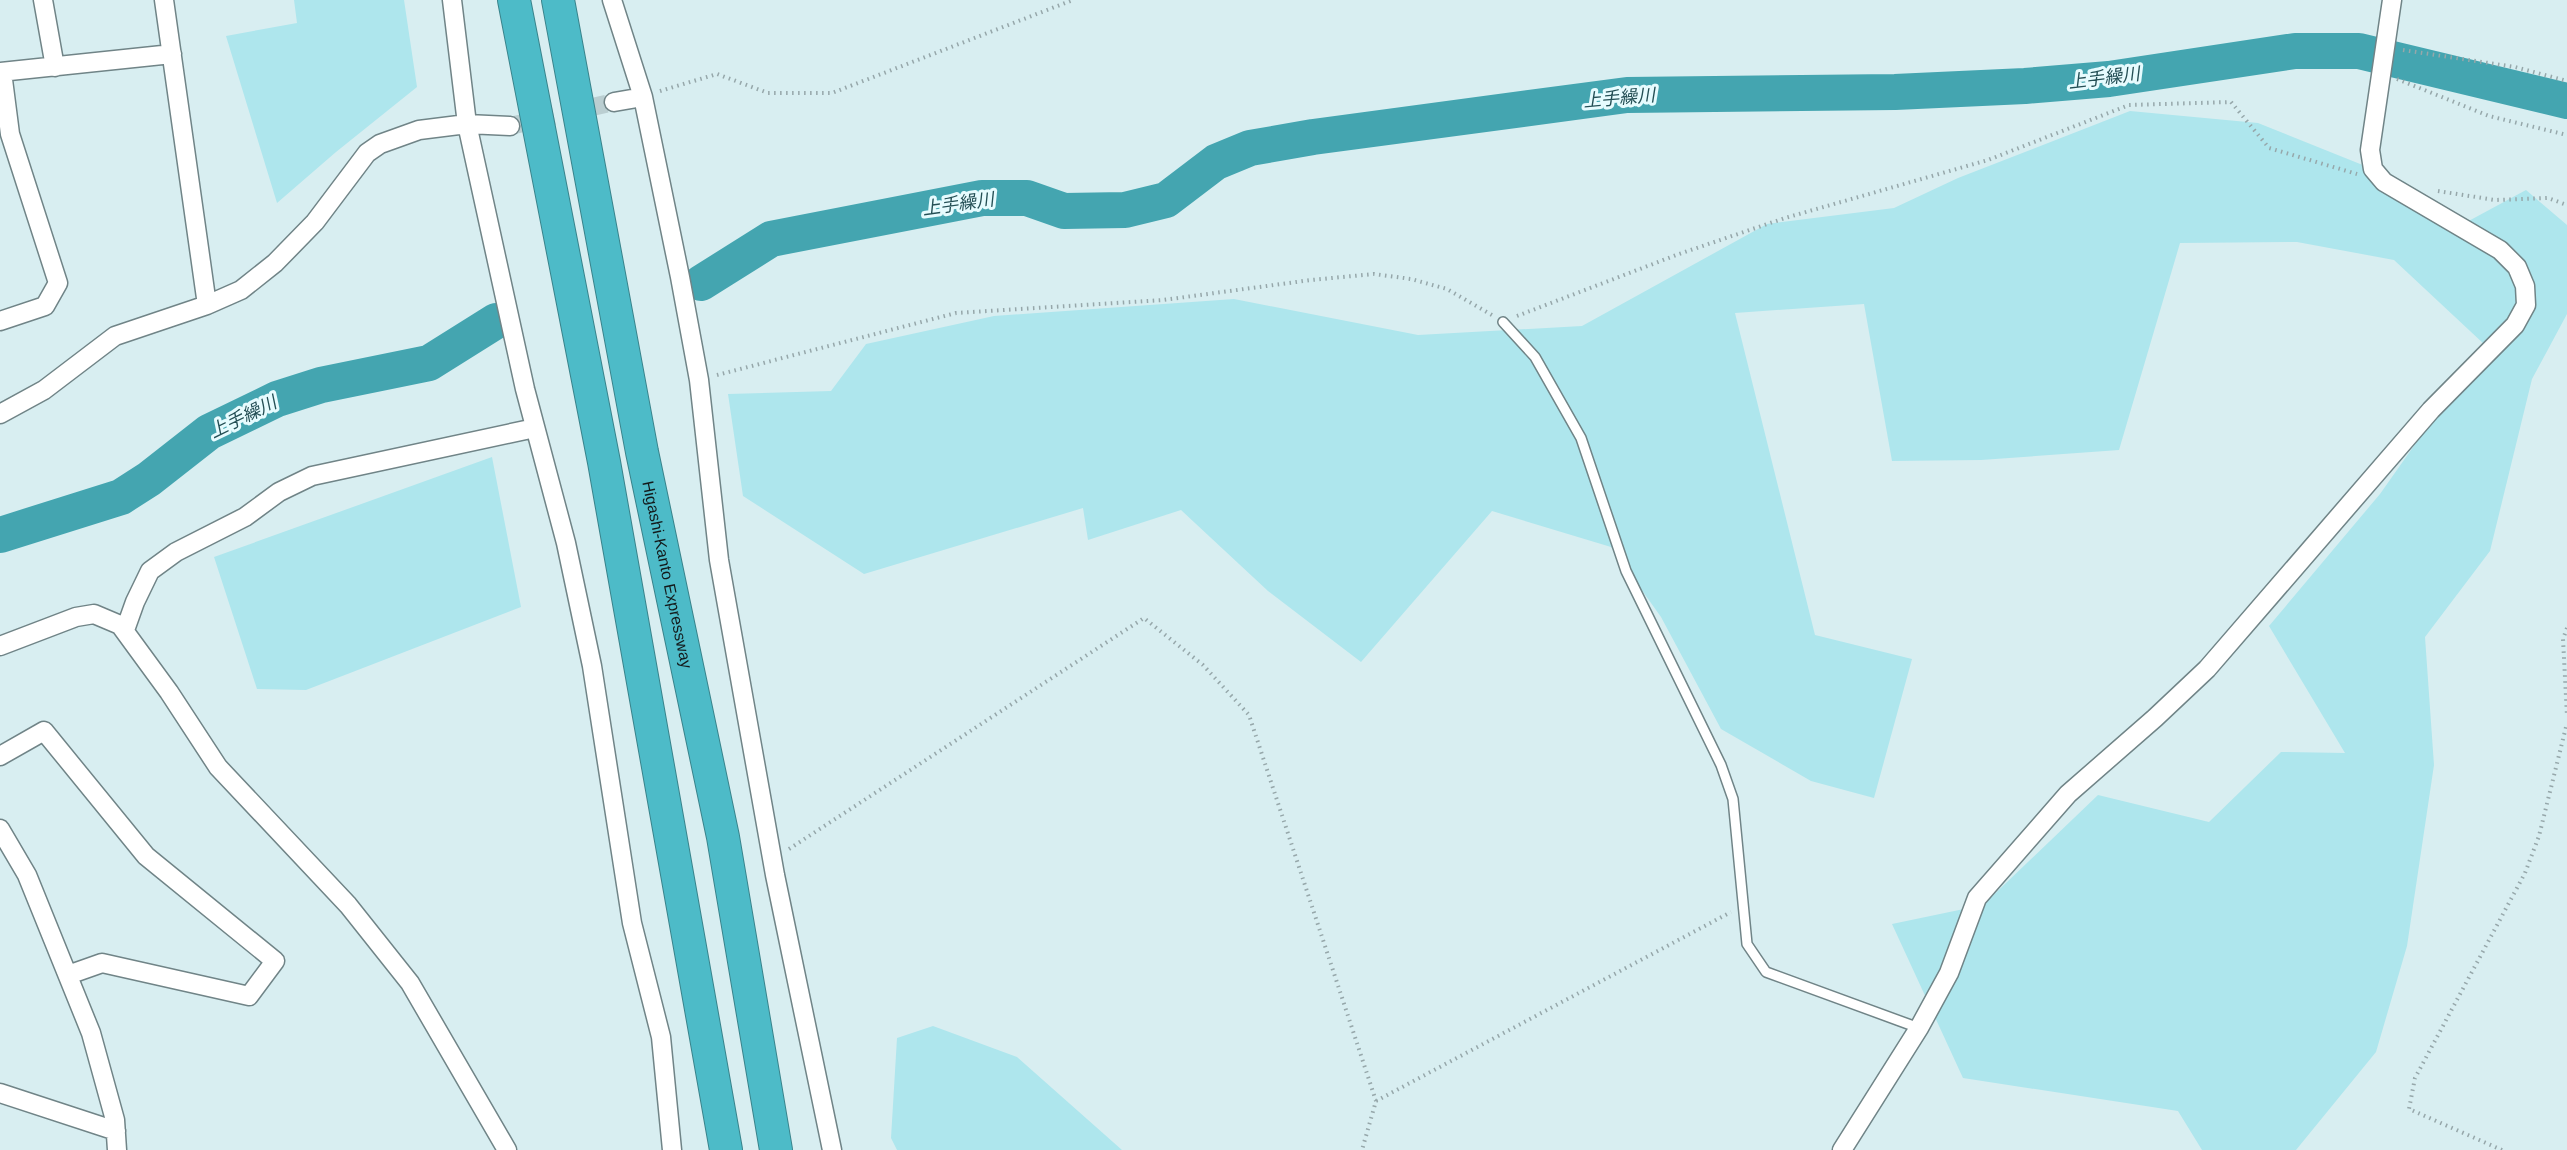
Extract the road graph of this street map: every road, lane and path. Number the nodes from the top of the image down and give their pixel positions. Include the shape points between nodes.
1 (43, 0) edge
2 (164, 0) edge
3 (452, 0) edge
4 (514, 0) edge
5 (558, 0) edge
6 (612, 0) edge
7 (1074, 0) edge
8 (2392, 0) edge
9 (2385, 47) junction
10 (172, 54) junction
11 (55, 68) junction
12 (1, 72) edge
13 (2381, 72) junction
14 (2567, 81) edge
15 (642, 97) junction
16 (614, 102) tunnel mouth
17 (467, 124) junction
18 (510, 126) tunnel mouth
19 (2567, 135) edge
20 (2384, 182) junction
21 (2428, 189) dead end
22 (2567, 205) edge
23 (207, 305) junction
24 (0, 321) edge
25 (1503, 322) junction
26 (699, 380) junction
27 (0, 414) edge
28 (535, 428) junction
29 (2567, 628) edge
30 (125, 630) junction
31 (0, 646) edge
32 (2567, 716) edge
33 (2567, 723) edge
34 (0, 756) edge
35 (0, 830) edge
36 (772, 859) junction
37 (1744, 905) junction
38 (68, 975) junction
39 (1919, 1029) junction
40 (0, 1093) edge
41 (1376, 1101) junction
42 (116, 1131) junction
43 (117, 1150) edge
44 (507, 1150) edge
45 (672, 1150) edge
46 (726, 1150) edge
47 (776, 1150) edge
48 (832, 1150) edge
49 (1362, 1150) edge
50 (1842, 1150) edge
51 (2502, 1150) edge

1 - 11 street
2 - 10 street
3 - 17 street
4 - 46 highway via 603,462
5 - 47 highway, Higashi-Kanto Expressway via 642,452 723,837
6 - 15 street
7 - 15 path via 832,93 768,93 717,74
8 - 9 street
9 - 13 street
9 - 14 path via 2515,67
10 - 11 street
10 - 23 street
11 - 12 street
12 - 24 street via 10,134 58,284 45,306
13 - 19 path via 2489,116
13 - 20 street via 2370,150 2373,169
15 - 16 street
15 - 26 street
17 - 18 street
17 - 23 street via 419,130 367,153 315,222 275,263 241,290
17 - 28 street
20 - 25 path via 2270,147 2231,102 2130,105 1988,160 1785,218 1679,254
20 - 39 street via 2500,250 2517,267 2525,286 2526,305 2502,340 2431,410 2207,669 2068,794 1977,898 1948,973
21 - 22 path via 2495,200 2548,198
23 - 27 street via 115,336 44,390
25 - 26 path via 1447,289 1374,274 1163,300 957,313
25 - 37 lane via 1535,357 1581,438 1626,571 1721,765 1733,799
26 - 36 street via 719,560
28 - 30 street via 312,476 279,492 245,517 176,552 150,571
28 - 45 street via 566,543 592,666 632,923 661,1037
29 - 32 path via 2563,639
30 - 31 street via 94,614
30 - 44 street via 218,767 348,905 410,982
33 - 51 path via 2539,836 2525,873 2415,1078 2409,1108
34 - 38 street via 44,731 146,856 275,961 249,996 102,963
35 - 38 street via 27,875
36 - 41 path via 1144,618 1203,665 1249,715
36 - 48 street
37 - 39 lane via 1747,944 1766,972
37 - 41 path
38 - 42 street via 91,1033
39 - 50 street
40 - 42 street
41 - 49 path
42 - 43 street

